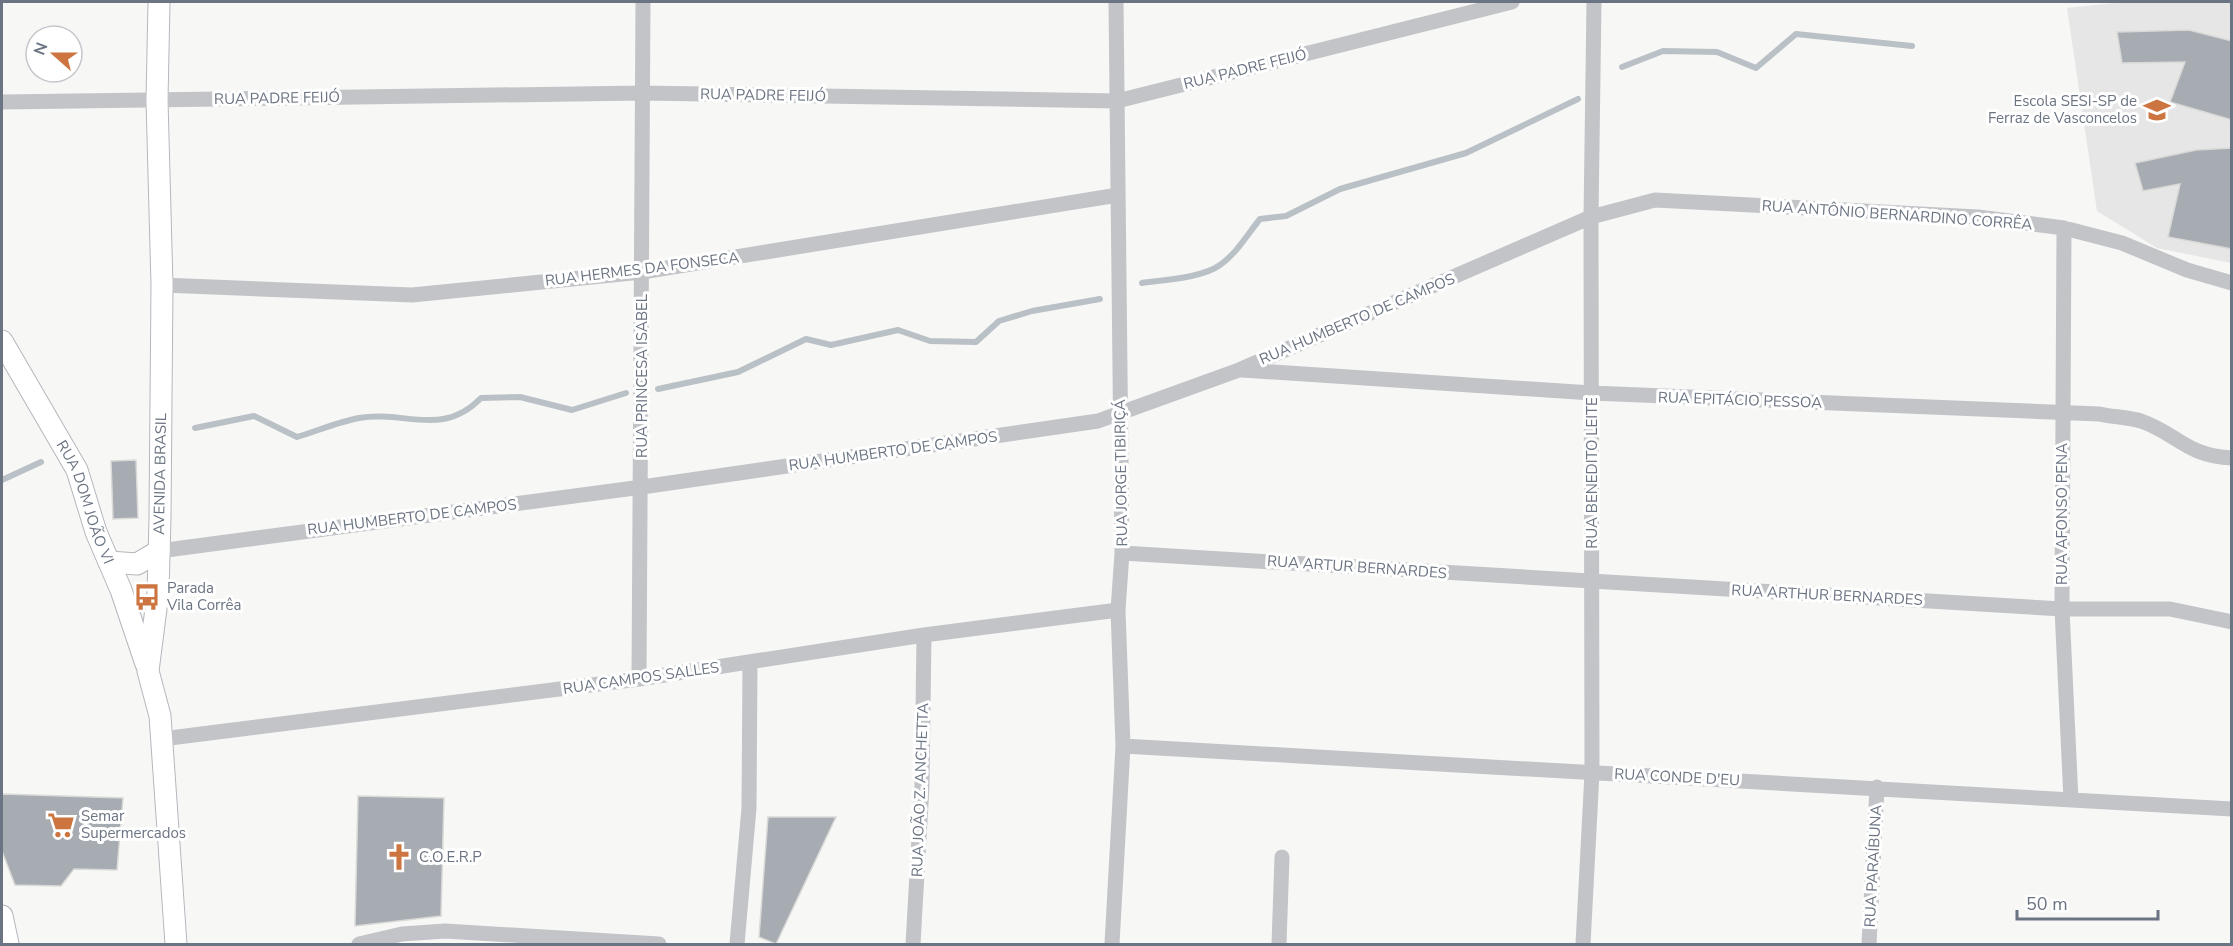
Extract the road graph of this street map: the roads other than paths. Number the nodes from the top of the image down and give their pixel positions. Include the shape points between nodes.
1 (159, 2) edge
2 (643, 2) edge
3 (1116, 2) edge
4 (1512, 2) edge
5 (1594, 2) edge
6 (643, 93) junction
7 (157, 100) junction
8 (1117, 101) junction
9 (2, 102) edge
10 (1118, 195) junction
11 (1591, 217) junction
12 (2064, 228) junction
13 (642, 272) junction
14 (2232, 283) edge
15 (162, 285) junction
16 (2, 341) edge
17 (1239, 370) junction
18 (1592, 393) junction
19 (2062, 413) junction
20 (1121, 414) junction
21 (2232, 458) edge
22 (642, 487) junction
23 (159, 551) junction
24 (1122, 553) junction
25 (109, 562) junction
26 (1592, 582) junction
27 (2062, 609) junction
28 (1118, 610) junction
29 (2232, 622) edge
30 (924, 635) junction
31 (750, 663) junction
32 (148, 670) junction
33 (639, 679) junction
34 (162, 739) junction
35 (1122, 746) junction
36 (1592, 773) junction
37 (1877, 787) junction
38 (2071, 800) junction
39 (2232, 809) edge
40 (1282, 856) dead end
41 (2, 916) edge
42 (444, 938) edge
43 (8, 945) edge
44 (176, 945) edge
45 (359, 945) edge
46 (659, 945) edge
47 (737, 945) edge
48 (913, 945) edge
49 (1112, 945) edge
50 (1279, 945) edge
51 (1583, 945) edge
52 (1869, 945) edge

1 - 7 main road, AVENIDA BRASIL
2 - 6 street, RUA PRINCESA ISABEL
3 - 8 street, RUA JORGE TIBIRIÇÁ
4 - 8 street, RUA PADRE FEIJÓ
5 - 11 street, RUA BENEDITO LEITE
6 - 7 street, RUA PADRE FEIJÓ
6 - 8 street, RUA PADRE FEIJÓ
6 - 13 street, RUA PRINCESA ISABEL
7 - 9 street, RUA PADRE FEIJÓ
7 - 15 main road, AVENIDA BRASIL
8 - 10 street, RUA JORGE TIBIRIÇÁ
10 - 13 street, RUA HERMES DA FONSECA
10 - 20 street, RUA JORGE TIBIRIÇÁ
11 - 12 street, RUA ANTÔNIO BERNARDINO CORRÊA via 1638,203 1680,200 1978,217
11 - 17 street, RUA HUMBERTO DE CAMPOS
11 - 18 street, RUA BENEDITO LEITE
12 - 14 street, RUA ANTÔNIO BERNARDINO CORRÊA via 2122,243 2187,270
12 - 19 street, RUA AFONSO PENA
13 - 15 street, RUA HERMES DA FONSECA via 412,295
13 - 22 street, RUA PRINCESA ISABEL
15 - 23 main road, AVENIDA BRASIL
16 - 25 main road, RUA DOM JOÃO VI via 77,471
17 - 18 street, RUA EPITÁCIO PESSOA
17 - 20 street, RUA HUMBERTO DE CAMPOS
18 - 19 street, RUA EPITÁCIO PESSOA
18 - 26 street, RUA BENEDITO LEITE
19 - 21 street, RUA EPITÁCIO PESSOA via 2140,421 2190,450
19 - 27 street, RUA AFONSO PENA
20 - 22 street, RUA HUMBERTO DE CAMPOS via 1012,434
20 - 24 street, RUA JORGE TIBIRIÇÁ
22 - 23 street, RUA HUMBERTO DE CAMPOS
22 - 33 street, RUA PRINCESA ISABEL
23 - 25 main road via 137,564
23 - 32 main road, AVENIDA BRASIL
24 - 26 street, RUA ARTUR BERNARDES
24 - 28 street, RUA JORGE TIBIRIÇÁ
25 - 32 main road, RUA DOM JOÃO VI
26 - 27 street, RUA ARTHUR BERNARDES
26 - 36 street, RUA BENEDITO LEITE
27 - 29 street, RUA ARTHUR BERNARDES via 2170,609
27 - 38 street, RUA AFONSO PENA
28 - 30 street, RUA CAMPOS SALLES
28 - 35 street, RUA JORGE TIBIRIÇÁ
30 - 31 street, RUA CAMPOS SALLES
30 - 48 street, RUA JOÃO Z. ANCHETTA via 922,786
31 - 33 street, RUA CAMPOS SALLES
31 - 47 street via 749,808
32 - 34 main road, AVENIDA BRASIL
33 - 34 street, RUA CAMPOS SALLES
34 - 44 main road, AVENIDA BRASIL
35 - 36 street, RUA CONDE D'EU
35 - 49 street, RUA JORGE TIBIRIÇÁ
36 - 37 street, RUA CONDE D'EU
36 - 51 street, RUA BENEDITO LEITE
37 - 38 street, RUA CONDE D'EU
37 - 52 street, RUA PARAÍBUNA
38 - 39 street, RUA CONDE D'EU
40 - 50 street
41 - 43 main road
42 - 45 street via 402,934
42 - 46 street

